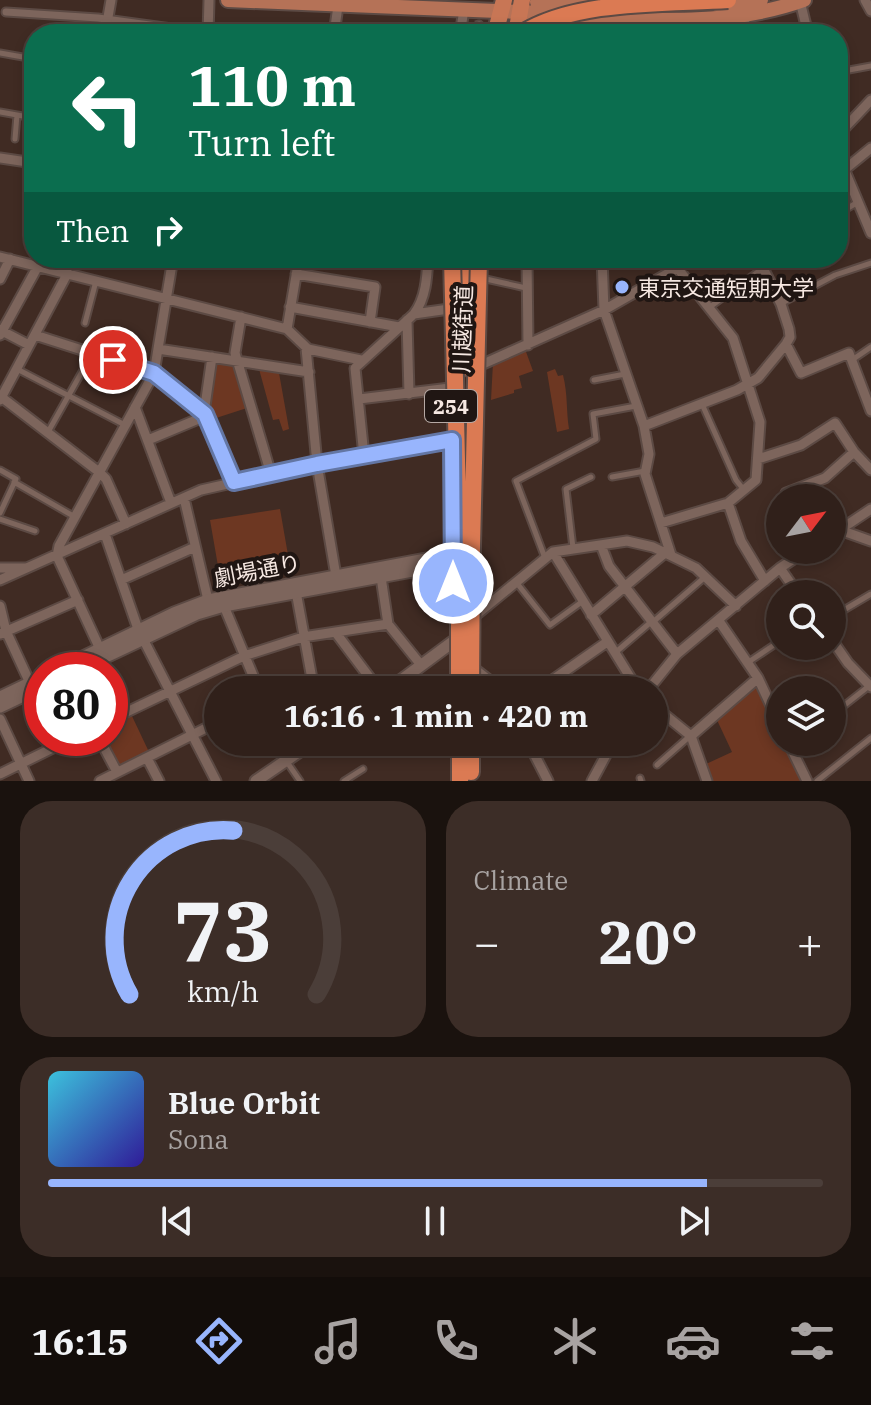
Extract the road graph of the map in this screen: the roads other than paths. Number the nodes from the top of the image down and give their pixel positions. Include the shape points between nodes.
1 (111, 0) edge
2 (209, 0) edge
3 (228, 0) edge
4 (588, 0) edge
5 (728, 0) edge
6 (761, 0) edge
7 (802, 1) edge
8 (526, 5) edge
9 (338, 6) junction
10 (503, 6) edge
11 (464, 10) junction
12 (6, 12) dead end
13 (745, 13) junction
14 (108, 20) junction
15 (107, 24) edge
16 (128, 24) edge
17 (208, 24) edge
18 (335, 24) edge
19 (462, 24) edge
20 (529, 24) edge
21 (534, 24) edge
22 (596, 24) edge
23 (706, 24) edge
24 (747, 24) edge
25 (806, 24) edge
26 (0, 53) edge
27 (24, 57) edge
28 (871, 66) edge
29 (848, 70) edge
30 (871, 100) edge
31 (0, 112) edge
32 (17, 115) junction
33 (24, 116) edge
34 (848, 124) edge
35 (15, 139) dead end
36 (871, 148) edge
37 (0, 158) edge
38 (24, 162) edge
39 (848, 168) edge
40 (848, 183) edge
41 (859, 201) junction
42 (848, 208) edge
43 (871, 233) edge
44 (5, 258) edge
45 (871, 263) edge
46 (37, 268) edge
47 (46, 268) edge
48 (68, 268) edge
49 (172, 268) edge
50 (297, 268) edge
51 (427, 268) edge
52 (451, 268) edge
53 (451, 268) edge
54 (461, 268) edge
55 (469, 268) edge
56 (479, 268) edge
57 (486, 268) edge
58 (527, 268) edge
59 (602, 268) edge
60 (678, 268) joint
61 (756, 268) edge
62 (766, 268) edge
63 (67, 273) junction
64 (296, 274) junction
65 (0, 279) edge
66 (486, 279) junction
67 (97, 280) junction
68 (527, 288) junction
69 (167, 298) junction
70 (781, 304) junction
71 (290, 307) junction
72 (710, 308) junction
73 (449, 309) junction
74 (604, 310) junction
75 (241, 317) junction
76 (407, 320) junction
77 (370, 322) junction
78 (85, 323) dead end
79 (287, 329) junction
80 (1, 332) edge
81 (35, 335) junction
82 (786, 344) junction
83 (29, 345) junction
84 (528, 345) junction
85 (871, 347) edge
86 (306, 348) junction
87 (158, 349) junction
88 (92, 354) junction
89 (212, 357) junction
90 (361, 360) junction
91 (852, 361) junction
92 (239, 362) junction
93 (483, 364) junction
94 (17, 369) junction
95 (309, 372) junction
96 (154, 373) junction
97 (626, 374) junction
98 (594, 380) dead end
99 (748, 384) junction
100 (450, 388) junction
101 (409, 394) junction
102 (69, 396) junction
103 (0, 398) edge
104 (359, 399) junction
105 (702, 404) junction
106 (637, 406) junction
107 (135, 407) junction
108 (871, 411) edge
109 (204, 413) junction
110 (125, 425) junction
111 (644, 426) junction
112 (48, 432) junction
113 (148, 440) junction
114 (452, 440) junction
115 (854, 452) junction
116 (364, 456) junction
117 (758, 459) junction
118 (317, 464) junction
119 (0, 470) edge
120 (871, 470) edge
121 (646, 471) junction
122 (99, 472) junction
123 (271, 474) junction
124 (591, 477) dead end
125 (612, 477) dead end
126 (14, 482) junction
127 (234, 482) junction
128 (809, 484) edge
129 (745, 491) junction
130 (184, 498) junction
131 (171, 503) junction
132 (728, 503) junction
133 (871, 509) edge
134 (0, 516) edge
135 (75, 517) junction
136 (661, 523) junction
137 (126, 524) junction
138 (846, 525) edge
139 (35, 531) dead end
140 (105, 534) junction
141 (846, 535) edge
142 (871, 541) edge
143 (601, 545) junction
144 (195, 547) junction
145 (573, 549) junction
146 (465, 553) junction
147 (668, 554) junction
148 (549, 555) junction
149 (57, 556) junction
150 (786, 564) edge
151 (0, 568) edge
152 (28, 568) junction
153 (780, 568) junction
154 (336, 576) junction
155 (381, 577) junction
156 (705, 577) junction
157 (0, 580) edge
158 (121, 580) junction
159 (788, 580) edge
160 (765, 581) junction
161 (516, 582) junction
162 (295, 587) junction
163 (626, 588) junction
164 (871, 594) edge
165 (78, 600) junction
166 (208, 600) junction
167 (583, 601) junction
168 (0, 606) edge
169 (224, 606) junction
170 (736, 606) junction
171 (846, 609) edge
172 (476, 615) junction
173 (591, 615) junction
174 (719, 621) junction
175 (652, 622) junction
176 (388, 624) junction
177 (3, 632) edge
178 (336, 633) junction
179 (140, 634) junction
180 (303, 637) junction
181 (454, 641) junction
182 (607, 642) junction
183 (100, 649) junction
184 (766, 650) edge
185 (94, 652) edge
186 (109, 652) edge
187 (614, 653) junction
188 (677, 654) junction
189 (244, 656) junction
190 (846, 658) edge
191 (747, 663) junction
192 (421, 665) junction
193 (24, 666) edge
194 (476, 670) junction
195 (871, 670) edge
196 (253, 676) edge
197 (311, 676) edge
198 (368, 676) edge
199 (406, 676) edge
200 (456, 676) edge
201 (458, 676) edge
202 (473, 676) edge
203 (475, 676) edge
204 (484, 676) edge
205 (558, 676) edge
206 (629, 676) edge
207 (659, 676) edge
208 (861, 677) junction
209 (758, 678) junction
210 (870, 686) edge
211 (24, 689) edge
212 (24, 692) edge
213 (170, 692) junction
214 (766, 695) edge
215 (0, 697) edge
216 (846, 704) edge
217 (0, 707) edge
218 (128, 712) edge
219 (668, 717) edge
220 (0, 719) edge
221 (204, 730) edge
222 (691, 735) junction
223 (192, 736) junction
224 (871, 738) edge
225 (36, 756) edge
226 (109, 756) edge
227 (293, 756) edge
228 (458, 756) edge
229 (474, 756) edge
230 (535, 756) edge
231 (605, 756) edge
232 (795, 756) edge
233 (147, 758) junction
234 (290, 758) junction
235 (21, 763) junction
236 (657, 765) dead end
237 (363, 769) dead end
238 (117, 772) junction
239 (0, 774) edge
240 (29, 781) edge
241 (100, 781) edge
242 (159, 781) edge
243 (216, 781) edge
244 (256, 781) edge
245 (300, 781) edge
246 (344, 781) edge
247 (458, 781) edge
248 (474, 781) edge
249 (548, 781) edge
250 (592, 781) edge
251 (707, 781) edge
252 (807, 781) edge
253 (817, 781) edge

1 - 14 street
2 - 17 street
3 - 9 main road
4 - 20 highway via 538,15
5 - 21 highway, bridge via 603,2 579,5
6 - 8 main road via 651,8
7 - 13 main road
7 - 25 street
8 - 10 main road
8 - 22 main road
9 - 11 main road
9 - 18 street
10 - 11 main road
11 - 19 street
12 - 14 street
13 - 23 main road
13 - 24 lane
14 - 15 street
14 - 16 street
26 - 27 lane
28 - 29 lane
30 - 34 street
31 - 32 lane
32 - 33 lane
32 - 35 lane
36 - 39 street
37 - 38 street
40 - 41 street
41 - 42 lane
41 - 43 street
44 - 65 street
45 - 70 lane via 835,275
46 - 80 street
47 - 63 street
48 - 63 street
49 - 69 street
50 - 64 street
51 - 76 street via 420,305
52 - 73 highway, 川越街道 / 254
53 - 146 highway, bridge
54 - 146 highway, bridge
55 - 146 highway, bridge
56 - 146 highway, bridge
57 - 66 highway, 川越街道 / 254
58 - 68 street
59 - 74 street
60 - 72 street
60 - 74 street
61 - 72 lane
62 - 70 street
63 - 67 street
63 - 81 street
64 - 71 street
64 - 77 street via 375,287
66 - 68 lane
66 - 93 highway, 川越街道 / 254
67 - 69 street
67 - 78 lane
68 - 84 street
69 - 75 street
69 - 87 street
70 - 82 street via 789,329
71 - 77 street
71 - 79 street
72 - 99 street via 733,338
73 - 76 street
73 - 100 highway, 川越街道 / 254
74 - 84 street
74 - 97 street
75 - 79 street
75 - 92 street via 235,353
76 - 77 street
76 - 90 street
76 - 101 street
79 - 86 street
80 - 83 street
81 - 83 street
81 - 88 street
82 - 91 street via 801,373 849,353
82 - 99 street
83 - 94 street
84 - 93 street
85 - 91 lane
86 - 90 street
86 - 95 street
87 - 89 street
87 - 96 street
88 - 96 street
88 - 102 lane
89 - 92 street
89 - 109 street
90 - 104 street via 355,368
91 - 108 street
92 - 95 street
92 - 123 street
93 - 146 highway, 川越街道 / 254
94 - 102 lane
94 - 103 street
95 - 118 street
96 - 107 street
96 - 109 street
97 - 98 lane
97 - 106 street
99 - 105 street
99 - 117 street via 760,422
100 - 101 street
100 - 114 highway, 川越街道 / 254
101 - 104 street
102 - 110 lane
102 - 112 lane
103 - 112 street
104 - 116 street
105 - 111 street
105 - 129 lane
106 - 111 street
106 - 148 lane via 593,414 596,439 516,481
107 - 110 street
107 - 113 street
109 - 113 street
109 - 127 street
110 - 122 street
111 - 121 street
112 - 122 street
113 - 131 street
114 - 116 street
114 - 146 highway, 川越街道 / 254
115 - 117 street via 835,423 801,445
115 - 120 street
115 - 128 street via 825,478
116 - 118 street
117 - 129 street via 756,480
118 - 123 street
118 - 154 street
119 - 126 lane
121 - 125 lane
121 - 136 street
122 - 135 street
122 - 137 street
123 - 127 street
124 - 145 lane via 566,489
126 - 134 lane
126 - 135 lane
127 - 130 street
129 - 132 street
130 - 131 street
130 - 144 street
131 - 137 street
132 - 136 street
132 - 160 street via 741,541
133 - 138 street
134 - 139 lane
135 - 149 street
136 - 147 street
137 - 140 street
140 - 149 street
140 - 158 street
141 - 142 street
143 - 145 street
143 - 147 street via 638,542
143 - 163 street
144 - 158 street
144 - 166 street
145 - 148 street
146 - 154 street, 劇場通り
146 - 155 street, 劇場通り
146 - 172 highway, 川越街道 / 254
146 - 181 highway, 川越街道 / 254
146 - 201 highway, bridge
146 - 202 highway, bridge
147 - 156 street
147 - 163 street
148 - 161 street
148 - 167 street
149 - 152 street
149 - 165 street
150 - 153 street
151 - 152 street
152 - 157 street
153 - 159 street
153 - 160 street
154 - 162 street, 劇場通り
155 - 162 street, 劇場通り
155 - 176 street
156 - 170 street
156 - 175 lane
158 - 179 street
160 - 170 street
161 - 167 lane via 550,625
161 - 172 street
162 - 166 street, 劇場通り
162 - 169 street, 劇場通り
162 - 180 street
163 - 173 street
163 - 175 street
164 - 171 lane
165 - 177 street
165 - 183 street
166 - 179 street, 劇場通り
167 - 173 street
168 - 177 street
169 - 179 street, 劇場通り
169 - 189 street
170 - 174 street
172 - 194 highway, 川越街道 / 254
173 - 182 street
174 - 188 street
174 - 191 street
175 - 187 lane
175 - 188 street
176 - 178 street
176 - 192 street
177 - 193 street
178 - 180 street
178 - 198 street
179 - 183 street, 劇場通り
179 - 186 street, 劇場通り
179 - 213 street
180 - 189 street
180 - 197 street
181 - 192 street
181 - 200 highway, 川越街道 / 254
182 - 187 street
182 - 205 street
183 - 185 street, 劇場通り
184 - 191 lane
187 - 206 street
188 - 207 street
189 - 196 street
189 - 213 street
190 - 208 street
191 - 209 street
192 - 199 street
194 - 203 highway, 川越街道 / 254
194 - 204 street
195 - 208 lane
208 - 210 street
209 - 214 street
209 - 222 street
210 - 216 lane
211 - 215 street
212 - 217 street
213 - 218 street
213 - 223 street
219 - 222 street
220 - 235 street
221 - 223 street
222 - 236 lane
222 - 251 street
223 - 233 street
223 - 243 street
224 - 253 lane
225 - 235 street
226 - 238 street
227 - 234 street
228 - 247 highway
229 - 248 highway
230 - 249 street
231 - 250 street
232 - 252 street
233 - 238 street
233 - 242 street
234 - 244 street
234 - 245 lane
235 - 239 street
235 - 240 street
237 - 246 lane
238 - 241 street

